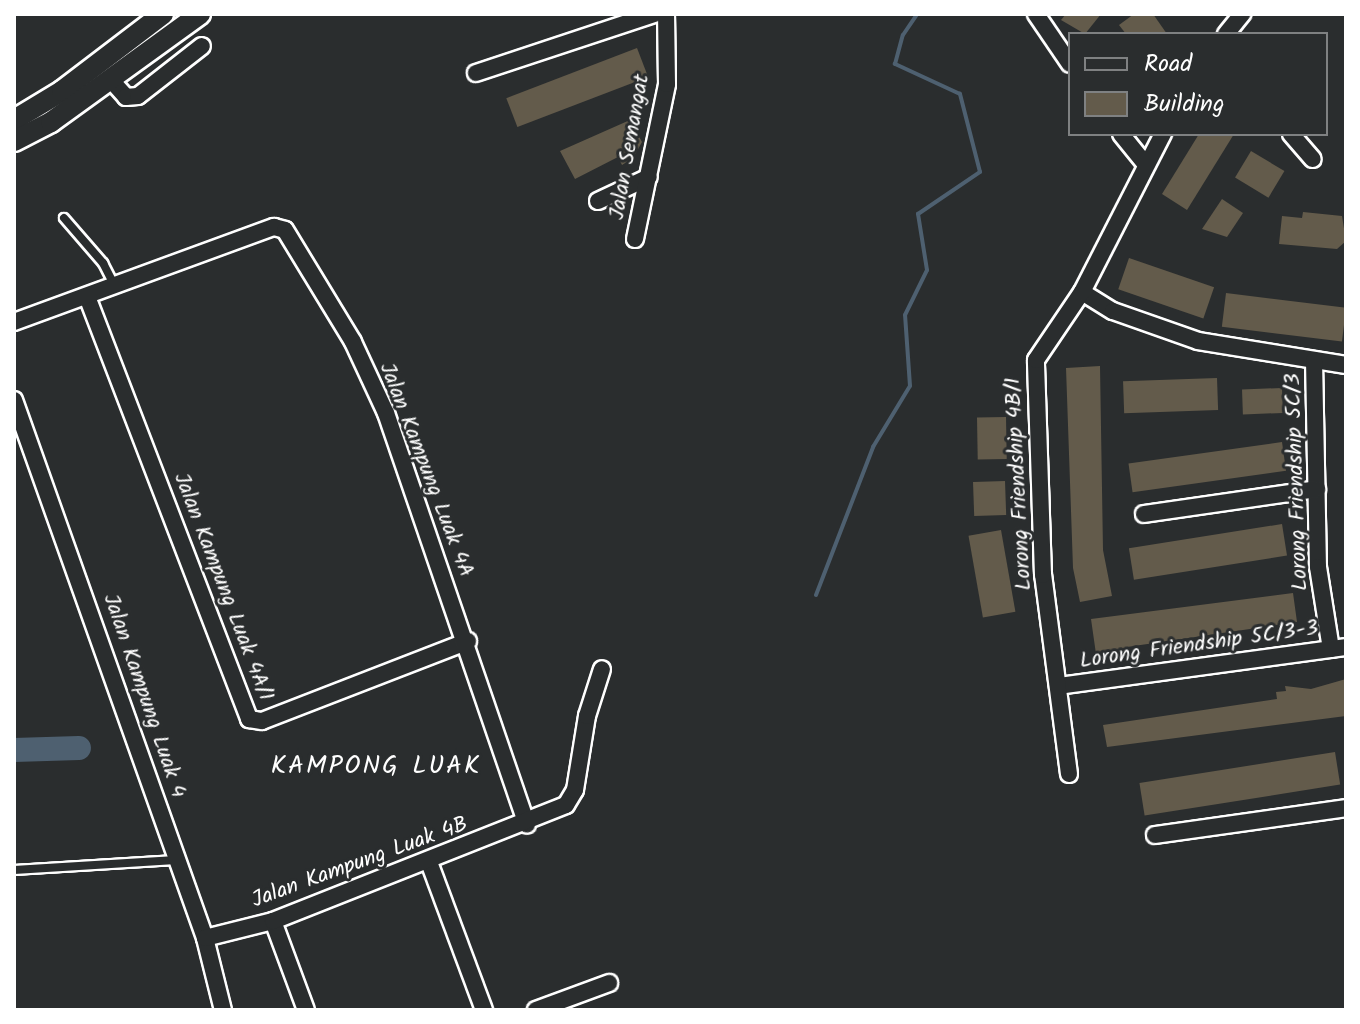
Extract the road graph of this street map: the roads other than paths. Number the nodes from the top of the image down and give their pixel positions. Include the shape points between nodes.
1 (163, 14) edge
2 (200, 14) edge
3 (654, 14) edge
4 (666, 14) edge
5 (1036, 14) edge
6 (1242, 14) edge
7 (1228, 32) edge
8 (202, 46) dead end
9 (1068, 61) edge
10 (476, 73) dead end
11 (110, 79) junction
12 (14, 120) edge
13 (51, 122) junction
14 (1123, 136) edge
15 (1162, 136) edge
16 (1293, 136) edge
17 (14, 141) edge
18 (14, 154) edge
19 (1313, 159) dead end
20 (1145, 164) junction
21 (649, 177) junction
22 (598, 201) dead end
23 (64, 218) dead end
24 (635, 239) dead end
25 (115, 288) junction
26 (1082, 292) junction
27 (88, 299) junction
28 (14, 322) edge
29 (1314, 360) junction
30 (1346, 365) edge
31 (14, 400) edge
32 (19, 430) edge
33 (1317, 489) junction
34 (1144, 514) dead end
35 (1338, 648) edge
36 (470, 649) junction
37 (602, 669) dead end
38 (1058, 686) junction
39 (1069, 774) dead end
40 (1346, 808) edge
41 (527, 824) junction
42 (1155, 835) dead end
43 (177, 860) junction
44 (429, 862) junction
45 (14, 870) edge
46 (273, 921) junction
47 (205, 938) junction
48 (609, 983) dead end
49 (223, 1010) edge
50 (306, 1010) edge
51 (484, 1010) edge
52 (536, 1010) edge

1 - 12 street via 62,91
2 - 11 street
3 - 10 street
4 - 21 street, Jalan Semangat via 667,84
5 - 9 street
6 - 7 street
8 - 11 street via 138,96 126,97
11 - 13 street
13 - 17 street
13 - 18 street
14 - 20 street
15 - 20 street
16 - 19 street
20 - 26 street, Lorong Friendship 4B/1
21 - 22 street
21 - 24 street, Jalan Semangat
23 - 25 lane via 103,263
25 - 27 street, Jalan Kampung Luak 4A
25 - 36 street, Jalan Kampung Luak 4A via 274,227 285,230 353,342 386,413
26 - 29 street via 1113,311 1198,341
26 - 38 street, Lorong Friendship 4B/1 via 1036,360 1043,575
27 - 28 street, Jalan Kampung Luak 4A
27 - 36 street, Jalan Kampung Luak 4A/1 via 249,719 262,721
29 - 30 street
29 - 33 street, Lorong Friendship 5C/3
31 - 32 street, Jalan Kampung Luak 4
32 - 43 street, Jalan Kampung Luak 4
33 - 34 street
33 - 35 street, Lorong Friendship 5C/3 via 1318,567
35 - 38 street, Lorong Friendship 5C/3-3
36 - 41 street, Jalan Kampung Luak 4A
37 - 41 street, Jalan Kampung Luak 4B via 587,716 573,796 566,805
38 - 39 street, Lorong Friendship 4B/1
40 - 42 street
41 - 44 street, Jalan Kampung Luak 4B
43 - 45 lane
43 - 47 street, Jalan Kampung Luak 4
44 - 46 street, Jalan Kampung Luak 4B
44 - 51 street
46 - 47 street, Jalan Kampung Luak 4B
46 - 50 street
47 - 49 street, Jalan Kampung Luak 4
48 - 52 street

